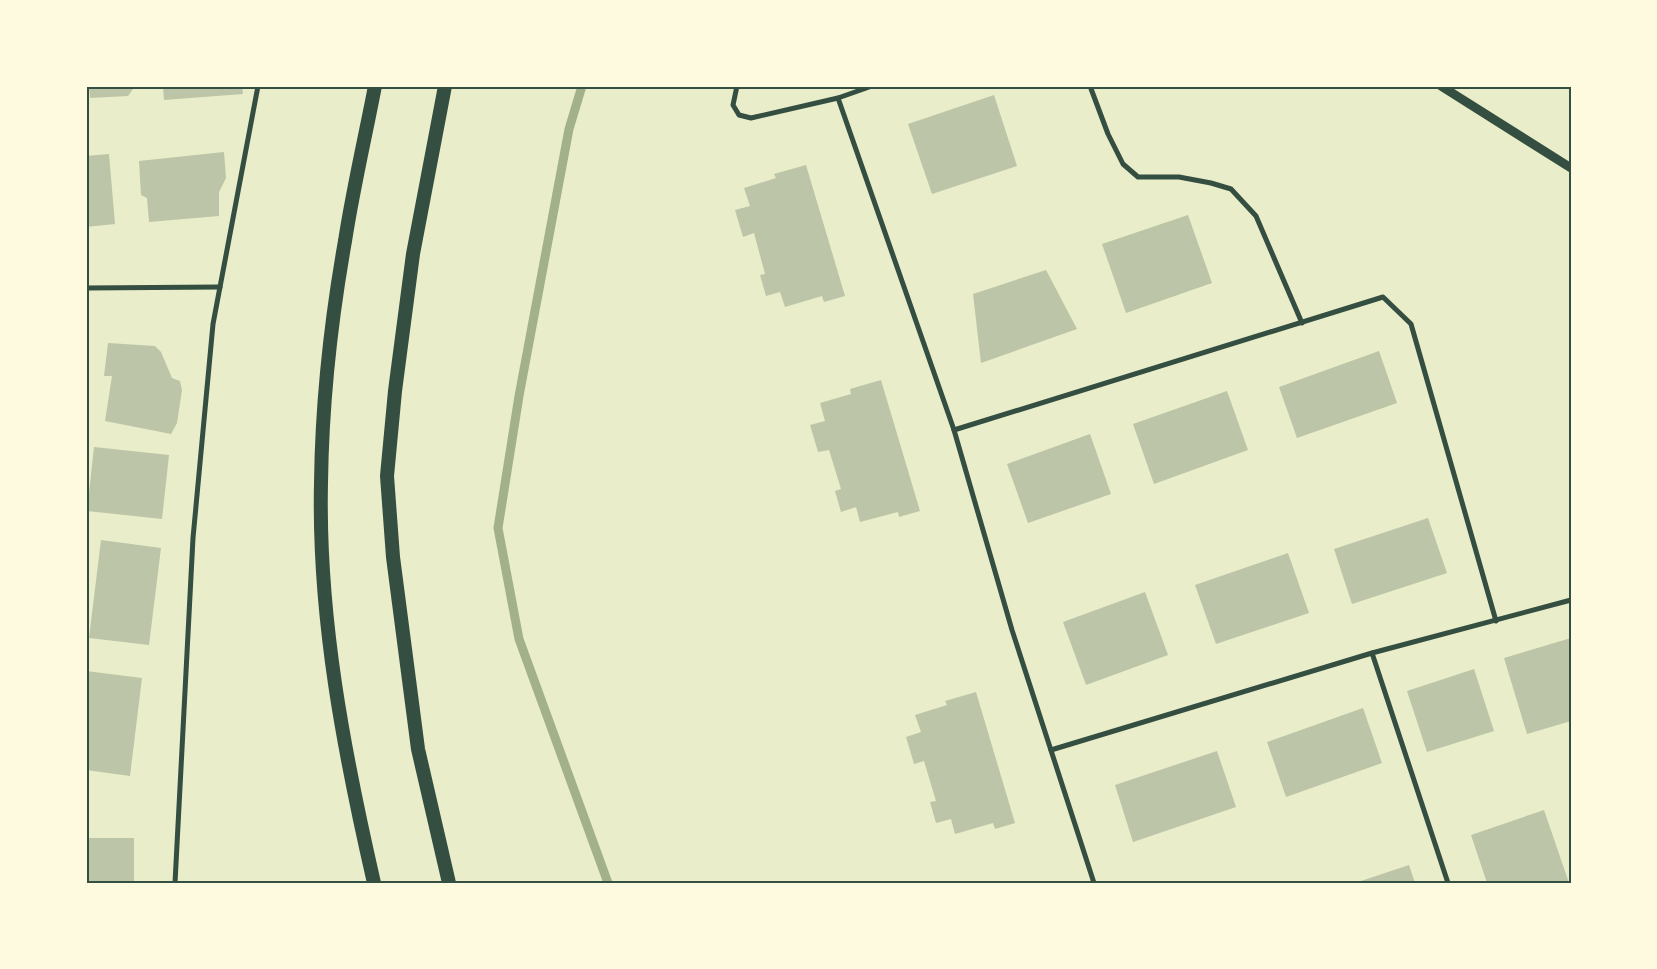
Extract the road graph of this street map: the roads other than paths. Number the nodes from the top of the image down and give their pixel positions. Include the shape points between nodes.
1 (258, 86) edge
2 (375, 86) edge
3 (445, 86) edge
4 (737, 86) edge
5 (872, 86) edge
6 (1090, 86) edge
7 (1440, 86) edge
8 (838, 98) junction
9 (1571, 168) edge
10 (220, 286) junction
11 (86, 288) edge
12 (1302, 323) junction
13 (954, 430) junction
14 (1571, 600) edge
15 (1496, 620) junction
16 (1372, 653) junction
17 (1051, 750) junction
18 (176, 883) edge
19 (374, 883) edge
20 (449, 883) edge
21 (1094, 883) edge
22 (1448, 883) edge

1 - 10 street
2 - 19 highway via 344,241 326,383 321,483 322,560 330,646 348,758
3 - 20 highway via 413,254 394,391 387,476 393,557 418,749
4 - 8 street via 733,105 739,115 750,118
5 - 8 street
6 - 12 street via 1123,164 1138,177 1179,177 1211,183 1230,190 1256,216
7 - 9 street
8 - 13 street
10 - 11 street
10 - 18 street via 213,324 193,538
12 - 13 street
12 - 15 street via 1383,298 1411,324
13 - 17 street via 1012,630
14 - 15 street
15 - 16 street
16 - 17 street
16 - 22 street
17 - 21 street

